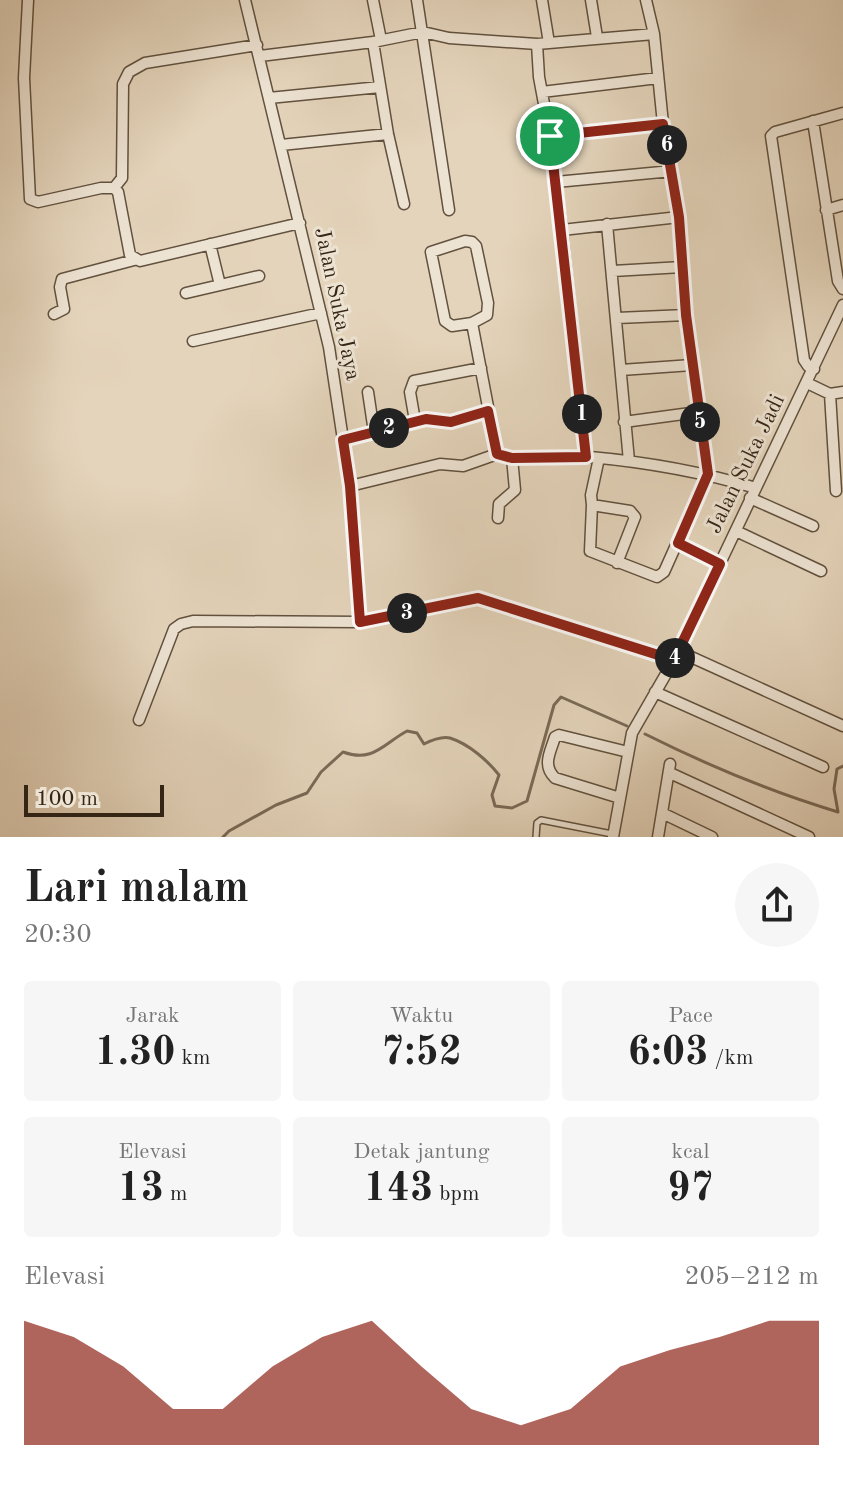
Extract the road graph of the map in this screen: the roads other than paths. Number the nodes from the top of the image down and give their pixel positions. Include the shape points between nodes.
1 (28, 0) edge
2 (245, 0) edge
3 (373, 0) edge
4 (417, 0) edge
5 (542, 0) edge
6 (591, 0) edge
7 (646, 0) edge
8 (423, 32) junction
9 (654, 34) junction
10 (597, 37) junction
11 (377, 41) junction
12 (543, 44) junction
13 (258, 50) junction
14 (658, 78) junction
15 (380, 87) junction
16 (542, 92) junction
17 (269, 98) junction
18 (843, 113) edge
19 (813, 121) junction
20 (663, 124) junction
21 (388, 134) junction
22 (550, 136) junction
23 (281, 145) junction
24 (672, 171) junction
25 (556, 182) junction
26 (114, 188) junction
27 (404, 204) dead end
28 (843, 205) edge
29 (449, 210) dead end
30 (826, 210) junction
31 (679, 217) junction
32 (300, 223) junction
33 (607, 224) junction
34 (562, 230) junction
35 (210, 244) junction
36 (134, 260) junction
37 (682, 267) junction
38 (613, 271) junction
39 (259, 276) dead end
40 (220, 285) junction
41 (843, 289) edge
42 (186, 293) dead end
43 (843, 305) edge
44 (321, 313) junction
45 (54, 314) dead end
46 (686, 315) junction
47 (617, 318) junction
48 (472, 323) junction
49 (193, 341) dead end
50 (692, 365) junction
51 (481, 368) junction
52 (814, 369) junction
53 (621, 370) junction
54 (807, 383) junction
55 (368, 392) dead end
56 (843, 392) edge
57 (830, 394) junction
58 (488, 411) junction
59 (698, 412) junction
60 (415, 421) junction
61 (624, 422) junction
62 (374, 432) junction
63 (343, 440) junction
64 (497, 454) junction
65 (586, 457) junction
66 (512, 458) junction
67 (599, 458) junction
68 (629, 461) junction
69 (708, 474) junction
70 (350, 486) junction
71 (836, 491) dead end
72 (753, 493) junction
73 (592, 505) junction
74 (498, 518) dead end
75 (813, 526) dead end
76 (736, 531) junction
77 (678, 543) junction
78 (617, 563) junction
79 (720, 564) junction
80 (821, 571) dead end
81 (360, 622) junction
82 (676, 656) junction
83 (655, 692) junction
84 (139, 720) dead end
85 (843, 726) edge
86 (628, 752) junction
87 (823, 767) dead end
88 (620, 798) junction
89 (662, 813) junction
90 (614, 836) edge
91 (536, 837) edge
92 (658, 837) edge
93 (712, 837) edge
94 (809, 837) edge

1 - 26 street via 24,78 30,199 38,202
2 - 13 street, Jalan Suka Jaya
3 - 11 street
4 - 8 street
5 - 12 street
6 - 10 street
7 - 9 street
8 - 11 street
8 - 12 street
8 - 29 street
9 - 10 street
9 - 14 street
10 - 12 street
11 - 13 street
11 - 15 street
12 - 16 street
13 - 17 street, Jalan Suka Jaya
13 - 26 street via 145,63 124,76 122,178
14 - 16 street
14 - 20 street
15 - 17 street
15 - 21 street
16 - 22 street
17 - 23 street, Jalan Suka Jaya
18 - 19 street
19 - 30 street
19 - 52 street via 775,132 771,140 804,360
20 - 22 street
20 - 24 street
21 - 23 street
21 - 27 street
22 - 25 street
23 - 32 street, Jalan Suka Jaya
24 - 25 street
24 - 31 street
25 - 34 street
26 - 36 street
28 - 30 street
30 - 41 street
31 - 33 street
31 - 37 street
32 - 35 street
32 - 44 street, Jalan Suka Jaya
33 - 34 street
33 - 38 street
34 - 65 street
35 - 36 street
35 - 40 street
36 - 45 street via 62,279 64,309
37 - 38 street
37 - 46 street
38 - 47 street
39 - 40 street
40 - 42 street
43 - 52 street, Jalan Suka Jadi
44 - 49 street
44 - 63 street, Jalan Suka Jaya
46 - 47 street
46 - 50 street
47 - 53 street
48 - 48 street via 452,326 445,321 431,252 465,241 476,246 488,303 487,315
48 - 51 street
50 - 53 street
50 - 59 street
51 - 58 street
51 - 60 street via 414,381 410,392
52 - 54 street, Jalan Suka Jadi
53 - 61 street
54 - 57 street
54 - 72 street, Jalan Suka Jadi
55 - 62 street
56 - 57 street
57 - 71 street
58 - 60 street via 451,422
58 - 64 street
59 - 61 street
59 - 69 street
60 - 62 street
61 - 68 street
62 - 63 street
63 - 70 street, Jalan Suka Jaya
64 - 66 street
64 - 70 street via 463,466 440,464
65 - 66 street
65 - 67 street
66 - 74 street via 515,490 499,504
67 - 68 street
67 - 73 street
68 - 69 street
69 - 72 street
69 - 77 street
70 - 81 street, Jalan Suka Jaya
72 - 75 street
72 - 76 street, Jalan Suka Jadi
73 - 78 street via 590,551
73 - 78 street via 634,513
76 - 79 street, Jalan Suka Jadi
76 - 80 street
77 - 78 street via 657,577
77 - 79 street
79 - 82 street, Jalan Suka Jadi
81 - 82 street via 478,598
81 - 84 street via 181,624 174,629
82 - 83 street, Jalan Suka Jadi
82 - 85 street
83 - 86 street, Jalan Suka Jadi via 634,728
83 - 87 street
86 - 88 street, Jalan Suka Jadi
86 - 88 street via 559,735 547,765 555,778
88 - 90 street, Jalan Suka Jadi
89 - 92 street
89 - 93 street
89 - 94 street via 670,768
90 - 91 lane via 541,820

